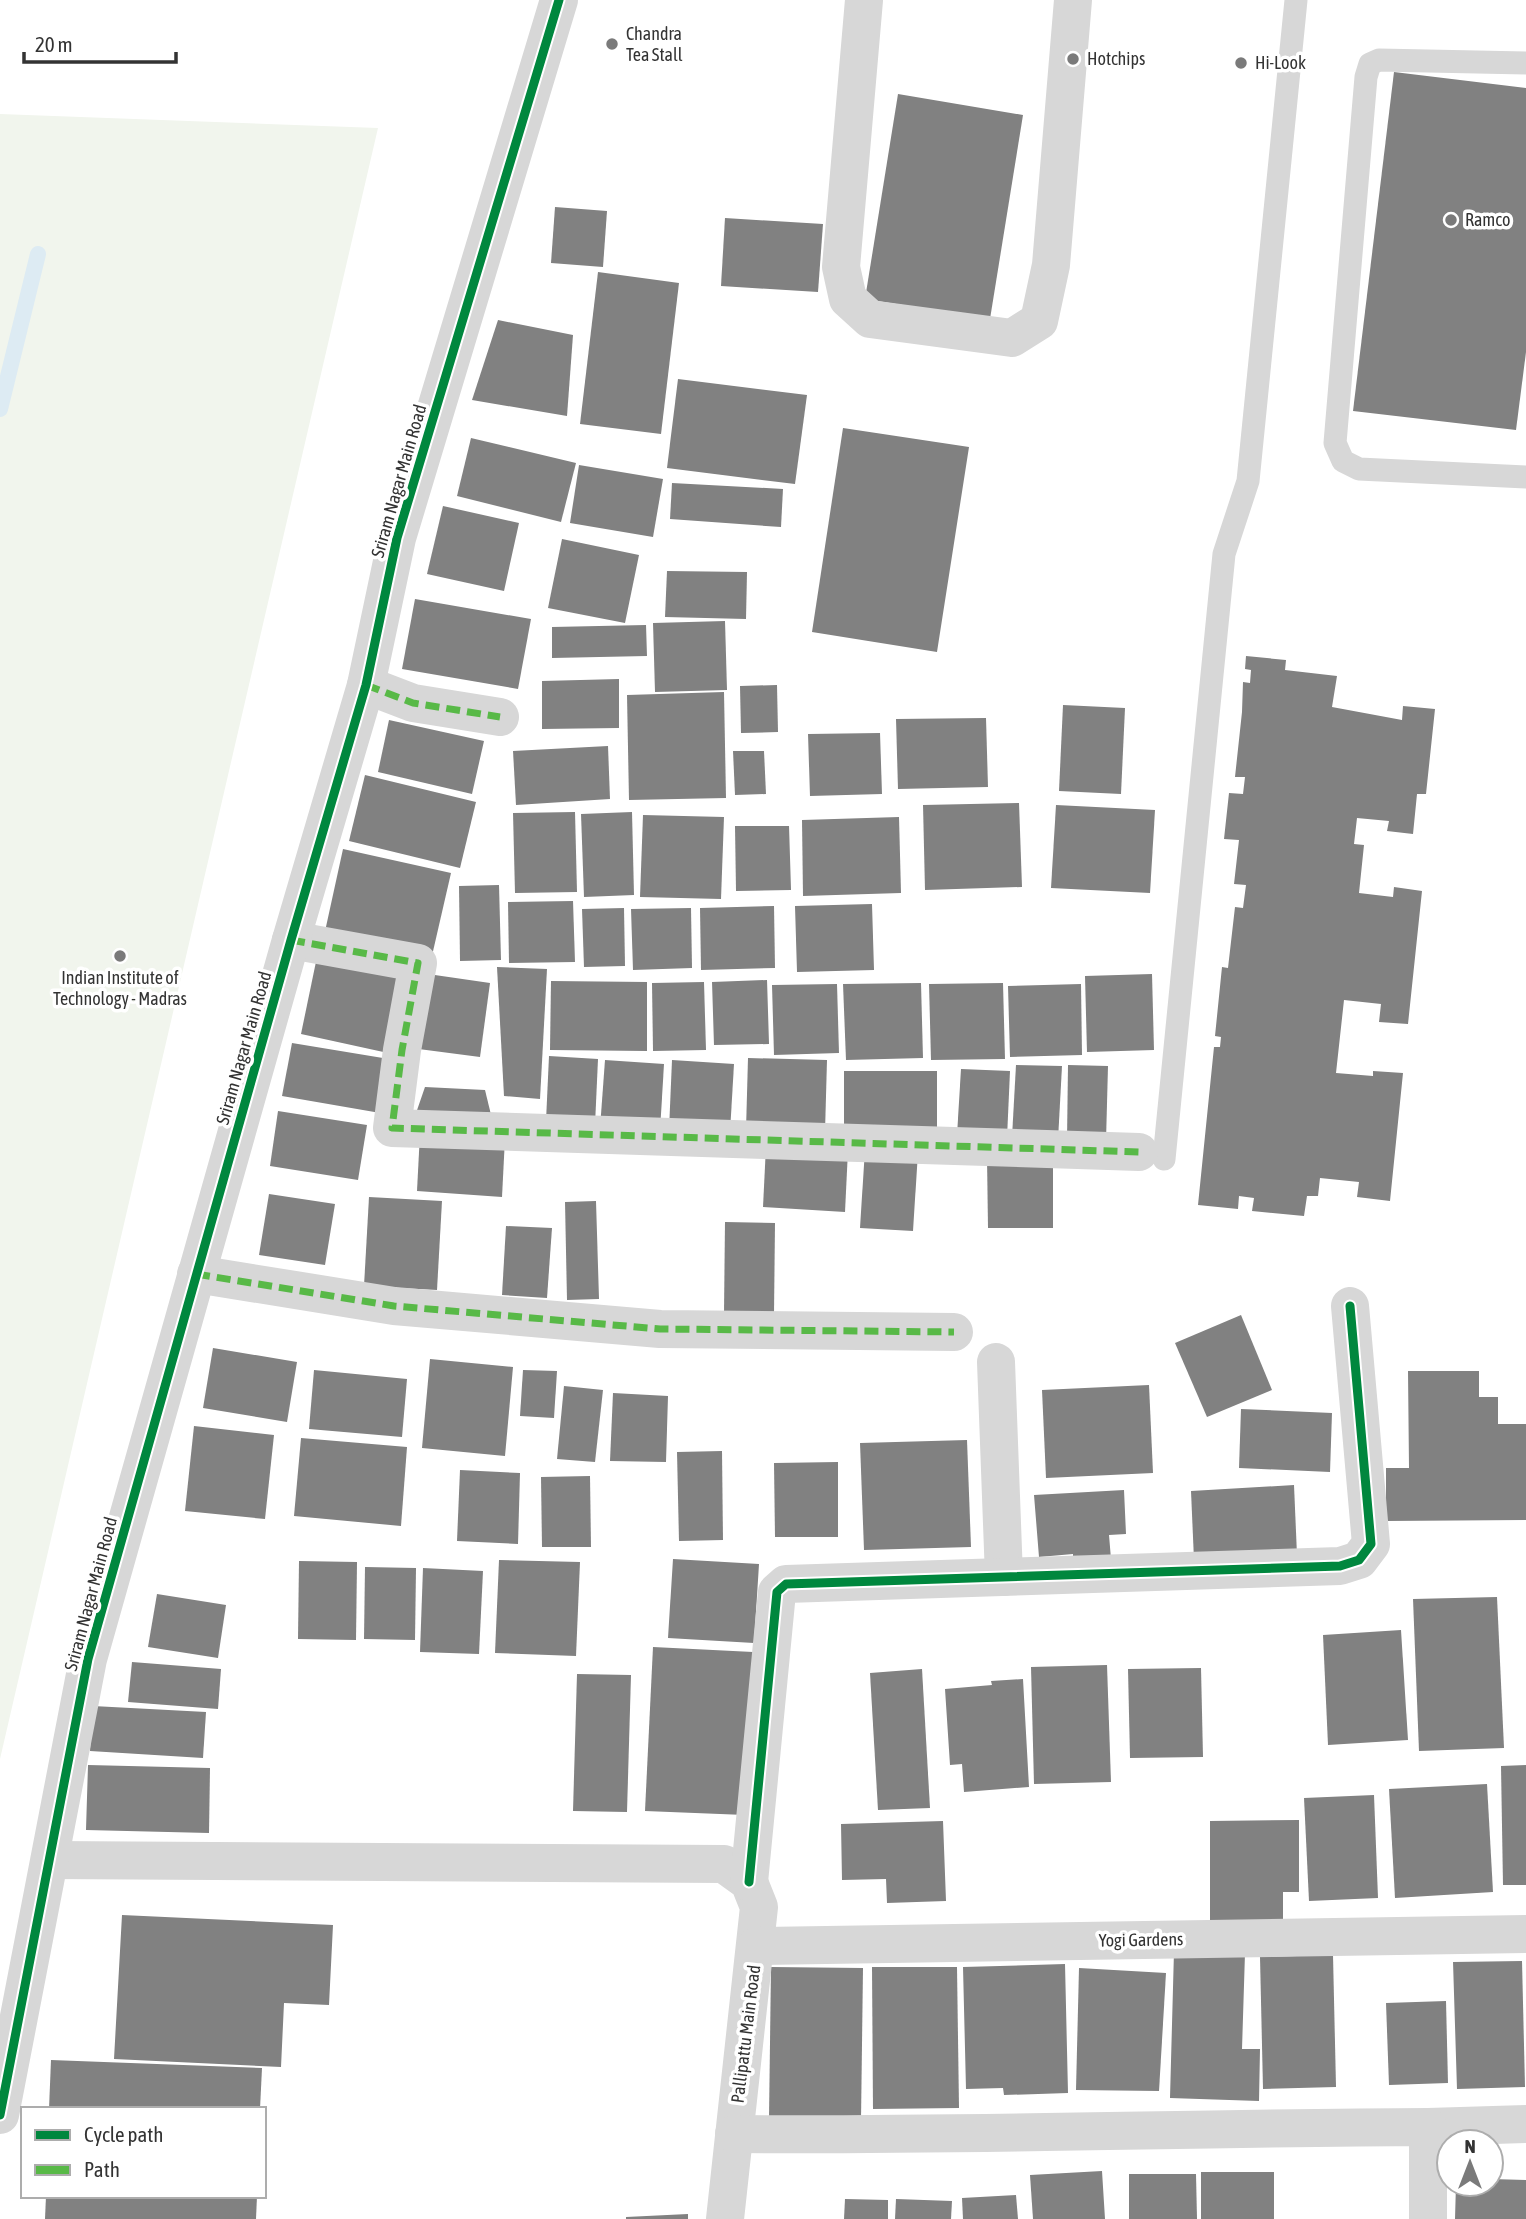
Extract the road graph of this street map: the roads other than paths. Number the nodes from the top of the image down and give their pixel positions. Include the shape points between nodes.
1 (559, 0) edge
2 (864, 0) edge
3 (1073, 0) edge
4 (1296, 0) edge
5 (1526, 62) edge
6 (1526, 477) edge
7 (366, 685) junction
8 (500, 717) dead end
9 (291, 940) junction
10 (1152, 1156) joint
11 (196, 1274) junction
12 (1350, 1306) dead end
13 (954, 1332) dead end
14 (996, 1362) dead end
15 (1004, 1577) junction
16 (50, 1860) junction
17 (737, 1873) junction
18 (1526, 1934) edge
19 (756, 1945) junction
20 (0, 2115) edge
21 (1526, 2124) edge
22 (1428, 2127) junction
23 (734, 2134) junction
24 (725, 2219) edge
25 (1428, 2219) edge

1 - 7 street, Sriram Nagar Main Road via 397,538
2 - 3 street via 841,267 848,299 870,319 1012,338 1038,321 1051,265
4 - 10 lane via 1248,481 1224,554
5 - 6 lane via 1379,60 1370,64 1335,443 1343,461 1359,469
7 - 8 street via 413,703
7 - 9 street, Sriram Nagar Main Road
9 - 10 street via 418,963 392,1128
9 - 11 street, Sriram Nagar Main Road
11 - 13 street via 394,1306 660,1329
11 - 16 street, Sriram Nagar Main Road via 88,1659
12 - 15 street via 1371,1544 1359,1560 1340,1566
14 - 15 street
15 - 17 street via 786,1584 777,1592
16 - 17 street
16 - 20 street, Sriram Nagar Main Road
17 - 19 street, Pallipattu Main Road via 760,1907
18 - 19 street, Yogi Gardens
19 - 23 street, Pallipattu Main Road
21 - 22 street
22 - 23 street via 900,2136
22 - 25 street
23 - 24 street, Pallipattu Main Road

